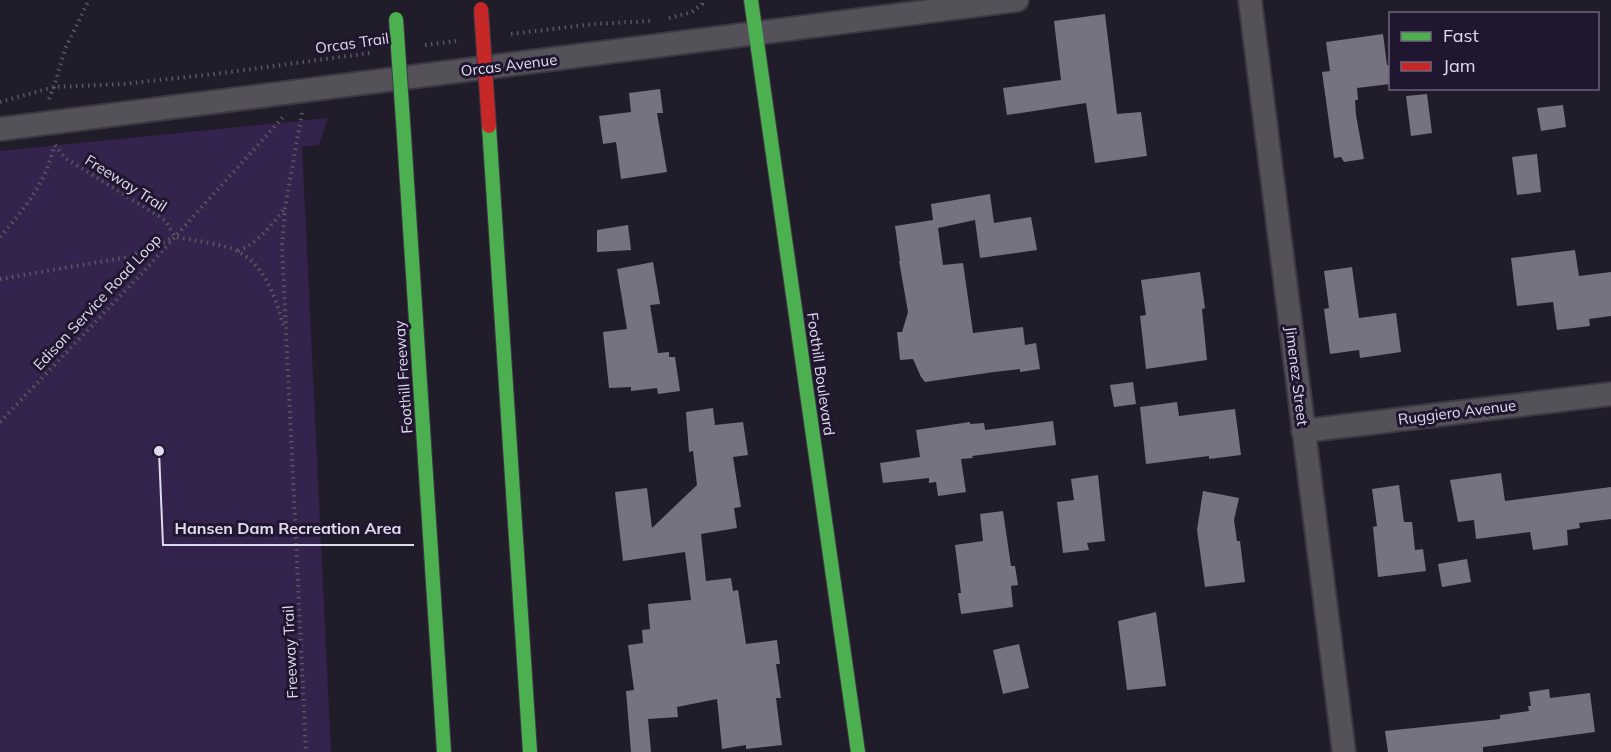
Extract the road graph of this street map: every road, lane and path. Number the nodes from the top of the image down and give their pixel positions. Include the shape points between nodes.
1 (89, 0) edge
2 (702, 0) edge
3 (751, 0) edge
4 (1017, 0) edge
5 (1250, 0) edge
6 (481, 5) edge
7 (396, 14) dead end
8 (668, 19) dead end
9 (657, 21) dead end
10 (507, 34) dead end
11 (756, 34) junction
12 (461, 40) dead end
13 (415, 47) dead end
14 (380, 52) dead end
15 (54, 87) junction
16 (306, 90) junction
17 (0, 102) edge
18 (0, 129) edge
19 (52, 133) junction
20 (285, 208) junction
21 (0, 237) edge
22 (175, 237) junction
23 (237, 251) junction
24 (0, 279) edge
25 (286, 334) junction
26 (1611, 394) edge
27 (0, 422) edge
28 (1303, 431) junction
29 (306, 752) edge
30 (444, 752) edge
31 (530, 752) edge
32 (858, 752) edge
33 (1344, 752) edge

1 - 15 path via 65,49
2 - 8 path via 692,12
3 - 11 main road, Foothill Boulevard
4 - 11 street, Orcas Avenue
5 - 28 street, Jimenez Street
6 - 31 main road, bridge
7 - 30 main road, Foothill Freeway, bridge
9 - 10 path
11 - 16 street, Orcas Avenue
11 - 32 main road, Foothill Boulevard
12 - 13 path
14 - 15 path, Orcas Trail via 123,84
15 - 17 path, Orcas Trail
15 - 19 path via 48,100
16 - 19 street, Orcas Avenue
16 - 20 path, Freeway Trail
16 - 22 path, Edison Service Road Loop
18 - 19 street, Orcas Avenue
19 - 21 path via 51,159 41,184
19 - 22 path, Freeway Trail via 65,158 165,220
20 - 23 path via 268,230
20 - 25 path, Freeway Trail via 282,246
22 - 23 path, Freeway Trail
22 - 24 path via 128,257
22 - 27 path, Edison Service Road Loop
23 - 25 path, Freeway Trail via 256,264 277,299
25 - 29 path, Freeway Trail
26 - 28 street, Ruggiero Avenue
28 - 33 street, Jimenez Street

